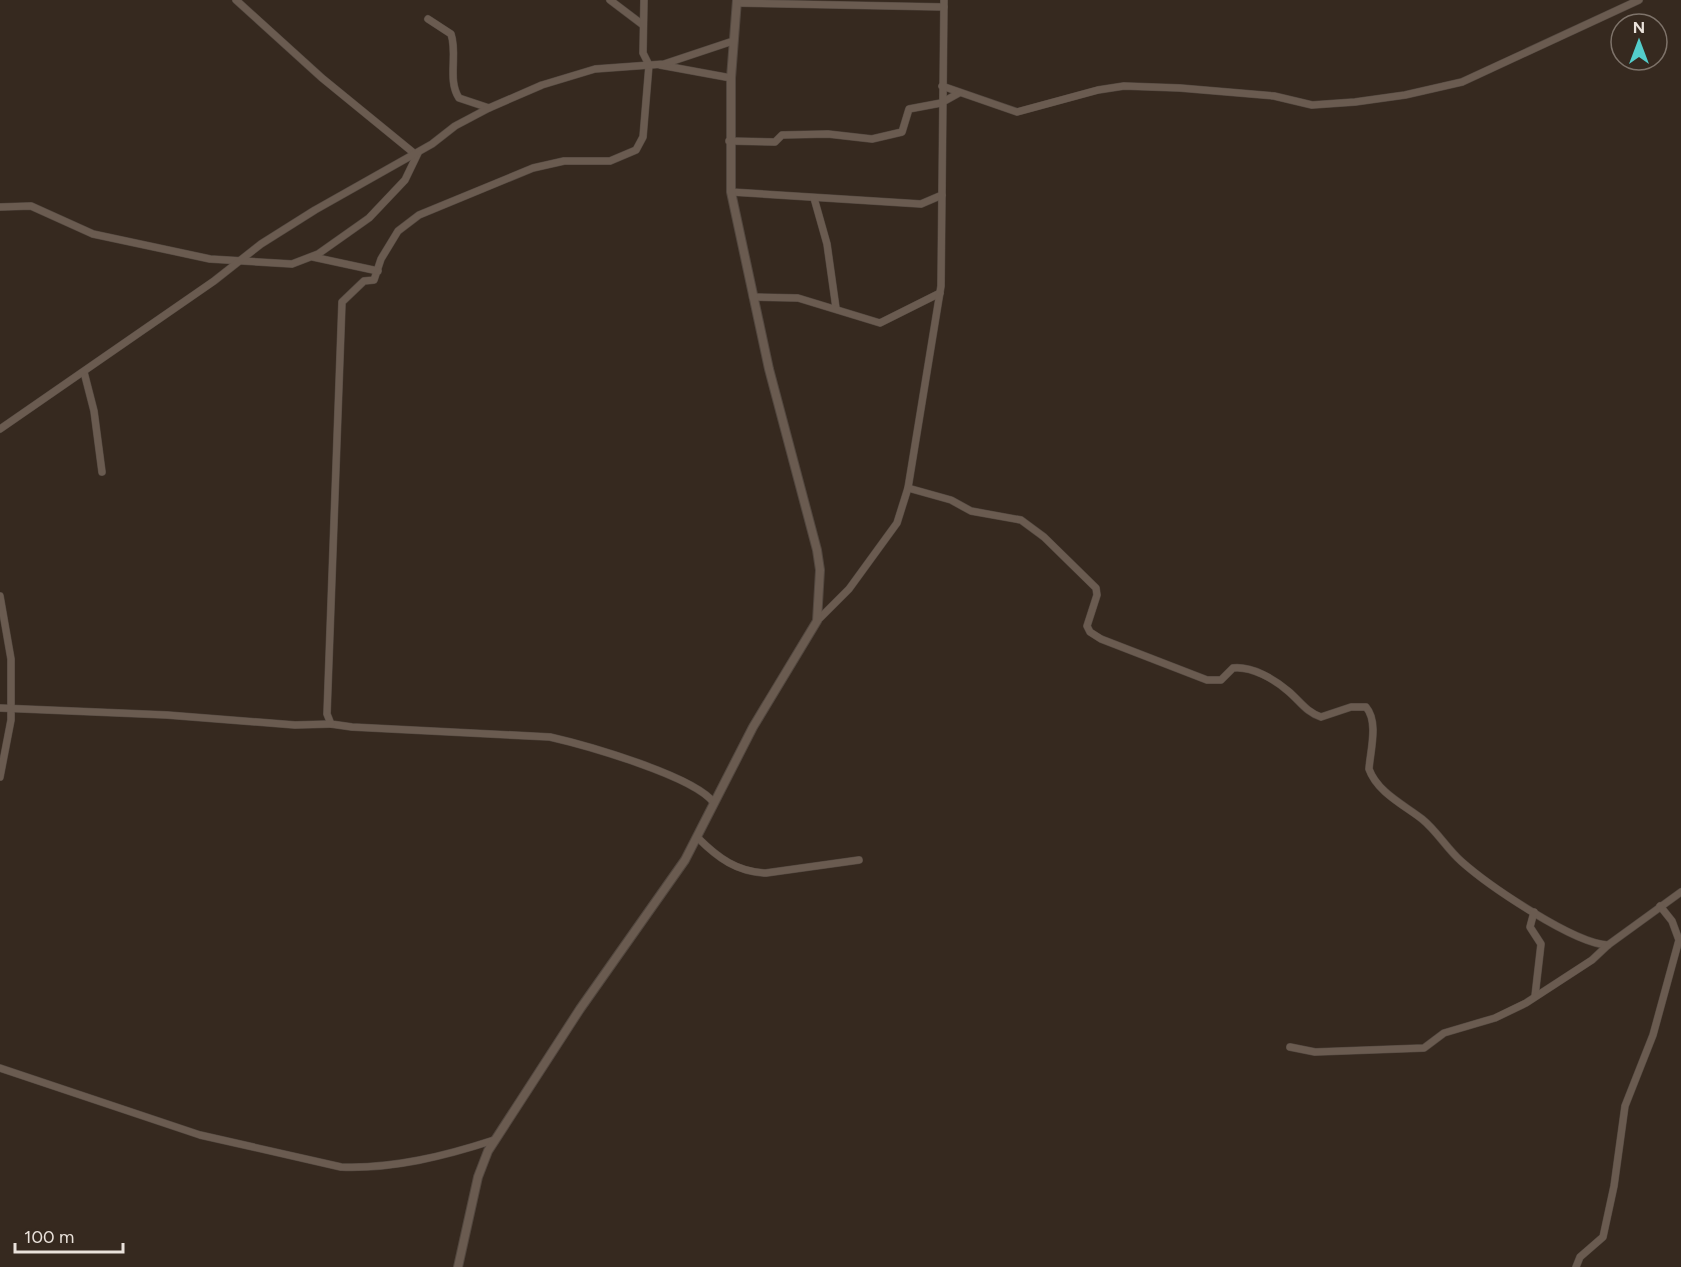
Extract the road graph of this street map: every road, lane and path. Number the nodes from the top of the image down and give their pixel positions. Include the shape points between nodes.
1 (236, 0) edge
2 (610, 0) edge
3 (644, 0) edge
4 (1639, 0) edge
5 (737, 1) edge
6 (944, 4) edge
7 (428, 19) dead end
8 (643, 25) junction
9 (733, 41) junction
10 (657, 64) junction
11 (649, 65) junction
12 (731, 78) junction
13 (942, 86) junction
14 (959, 93) junction
15 (941, 103) junction
16 (489, 108) junction
17 (729, 141) junction
18 (417, 153) junction
19 (731, 192) junction
20 (942, 195) junction
21 (814, 198) junction
22 (0, 207) edge
23 (313, 257) junction
24 (238, 262) junction
25 (378, 271) junction
26 (940, 292) junction
27 (753, 297) junction
28 (836, 309) junction
29 (84, 372) junction
30 (0, 429) edge
31 (102, 472) dead end
32 (908, 488) junction
33 (0, 596) edge
34 (817, 621) junction
35 (0, 708) edge
36 (11, 709) junction
37 (331, 724) junction
38 (0, 777) edge
39 (714, 802) junction
40 (698, 838) junction
41 (859, 860) dead end
42 (1681, 892) edge
43 (1660, 906) junction
44 (1534, 912) junction
45 (1608, 945) junction
46 (1535, 996) junction
47 (1290, 1047) dead end
48 (0, 1068) edge
49 (494, 1140) junction
50 (458, 1267) edge
51 (1576, 1267) edge

1 - 18 street via 322,78
2 - 8 street
3 - 8 street
4 - 14 street via 1462,82 1405,95 1312,105 1274,96 1124,86 1017,112
5 - 6 street
5 - 9 street
6 - 13 street
7 - 16 street via 451,34 454,88 459,98
8 - 11 street via 643,53
9 - 10 street
9 - 12 street
10 - 11 street
10 - 12 street
11 - 16 street via 595,69
11 - 25 street via 643,137 636,150 610,161 564,161 533,168 419,215 398,231
12 - 17 street
13 - 14 street
13 - 15 street
14 - 15 street
15 - 17 street via 909,109 902,132 880,139 801,133 782,135 775,142
15 - 20 street
16 - 18 street
17 - 19 street
18 - 23 street via 405,180 381,207
18 - 24 street via 315,210
19 - 21 street
19 - 27 street
20 - 21 street via 921,204
20 - 26 street
21 - 28 street via 827,244
22 - 24 street via 31,206 93,234
23 - 24 street via 279,265
23 - 25 street
24 - 29 street
25 - 37 street via 374,280 364,281 350,292 341,307 327,704
26 - 28 street via 880,323
26 - 32 street
27 - 28 street via 798,298
27 - 34 street via 817,550
29 - 30 street
29 - 31 street
32 - 34 street via 897,523 849,589
32 - 44 street via 951,500 971,511 1011,516 1032,527 1096,588 1087,626 1101,639 1207,680 1221,680 1233,668 1251,668 1321,717 1351,707 1366,707 1371,715 1374,744 1372,776 1392,798 1429,825 1462,862
33 - 36 street via 11,659
34 - 39 street via 753,727
35 - 36 street
36 - 37 street
36 - 38 street
37 - 39 street via 550,737 685,782 702,790
39 - 40 street
40 - 41 street via 724,861 751,873
40 - 49 street
42 - 43 street
43 - 45 street
43 - 51 street via 1672,921 1679,940 1653,1035 1625,1106 1603,1237 1580,1257
44 - 45 street via 1571,933
44 - 46 street via 1530,927 1540,944
45 - 46 street via 1592,960
46 - 47 street via 1515,1010 1444,1033 1421,1049 1315,1052
48 - 49 street via 200,1135 341,1167 398,1163
49 - 50 street via 482,1166

